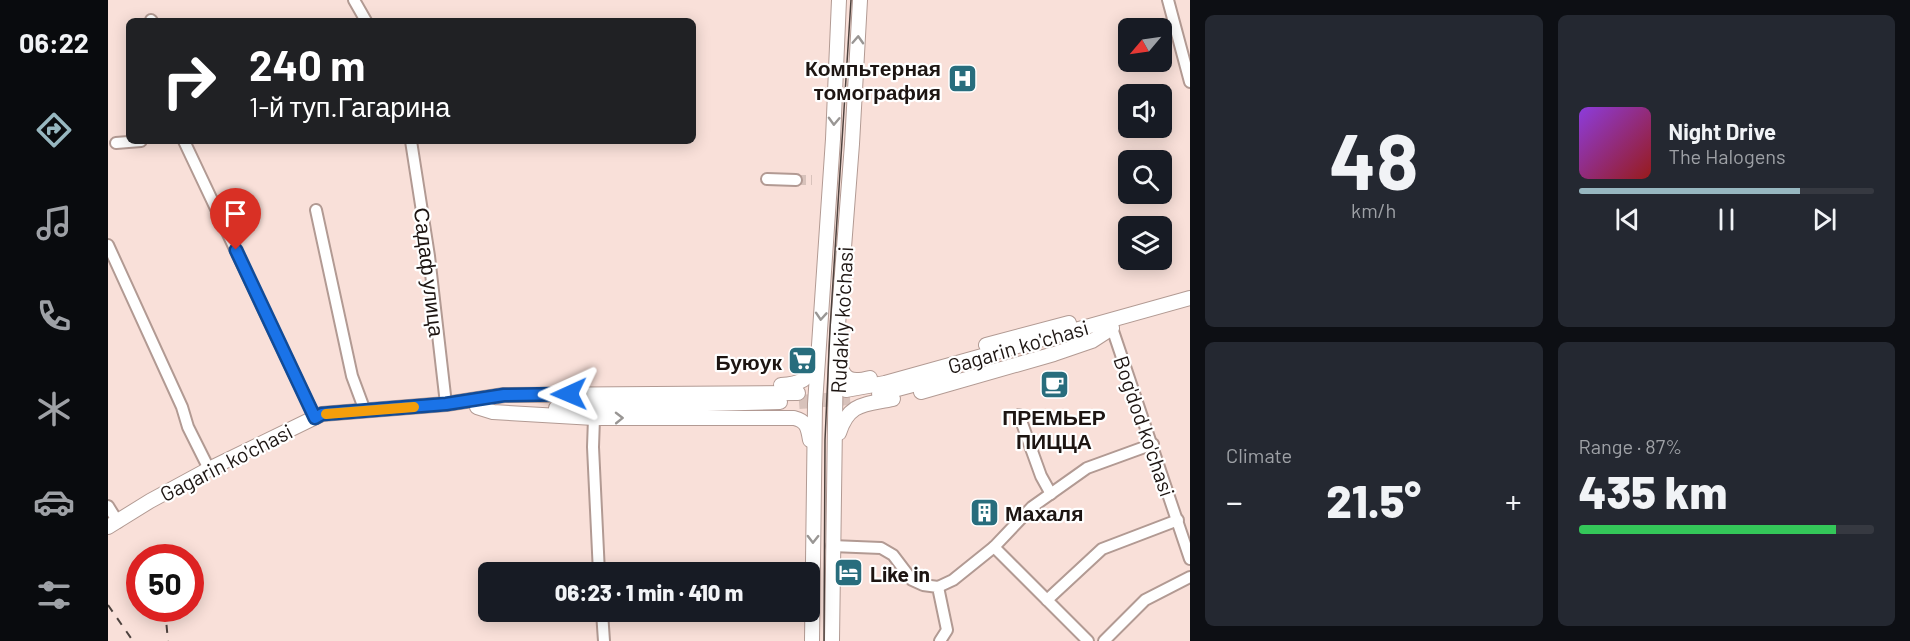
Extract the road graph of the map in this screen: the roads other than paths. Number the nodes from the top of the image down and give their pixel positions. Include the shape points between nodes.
1 (354, 0) edge
2 (839, 0) edge
3 (860, 0) edge
4 (1168, 0) edge
5 (364, 18) edge
6 (1190, 82) edge
7 (126, 142) edge
8 (116, 143) dead end
9 (185, 144) edge
10 (411, 144) edge
11 (767, 179) dead end
12 (796, 180) tunnel mouth
13 (316, 210) dead end
14 (828, 222) junction
15 (846, 224) junction
16 (108, 245) edge
17 (1190, 298) edge
18 (1190, 306) edge
19 (1111, 324) junction
20 (819, 348) junction
21 (836, 351) junction
22 (848, 394) tunnel mouth
23 (799, 397) tunnel mouth
24 (476, 403) junction
25 (446, 404) junction
26 (365, 411) junction
27 (1019, 415) dead end
28 (315, 418) junction
29 (594, 418) junction
30 (1153, 444) junction
31 (834, 450) junction
32 (814, 467) junction
33 (209, 469) junction
34 (1051, 494) junction
35 (814, 505) junction
36 (108, 506) edge
37 (832, 507) junction
38 (1178, 520) junction
39 (113, 525) edge
40 (832, 546) junction
41 (994, 547) junction
42 (1190, 559) edge
43 (598, 562) edge
44 (1190, 577) edge
45 (938, 587) junction
46 (1047, 600) junction
47 (603, 622) edge
48 (604, 641) edge
49 (812, 641) edge
50 (832, 641) edge
51 (940, 641) edge
52 (1089, 641) edge
53 (1104, 641) edge

1 - 5 street
2 -> 14 main road, Rudakiy ko'chasi
15 -> 3 main road, Rudakiy ko'chasi
4 - 6 street
7 - 8 street
9 - 28 street
10 - 25 street, Садаф улица
11 - 12 street
13 - 26 street via 352,376
14 - 15 main road
14 -> 20 main road, Rudakiy ko'chasi
15 - 21 main road, Rudakiy ko'chasi
16 - 33 street
17 - 19 main road, Gagarin ko'chasi
18 - 19 main road, Gagarin ko'chasi
19 - 21 main road via 1085,319 858,381 843,374
19 - 22 main road, Gagarin ko'chasi via 903,388
19 - 30 street, Bog'dod ko'chasi
19 - 31 main road via 1092,341 1054,354 854,408 845,418
20 - 24 main road via 810,375 796,385 525,389 494,392
20 - 32 main road, Rudakiy ko'chasi
21 - 31 main road, Rudakiy ko'chasi
23 - 24 main road, Gagarin ko'chasi via 504,395
24 - 25 main road, Gagarin ko'chasi
24 - 29 main road via 493,412
25 - 26 main road, Gagarin ko'chasi
26 - 28 main road, Gagarin ko'chasi
27 - 34 street
28 - 33 main road, Gagarin ko'chasi
29 -> 32 main road via 800,419 808,426
29 - 43 street
30 - 34 street via 1087,468
30 - 38 street, Bog'dod ko'chasi
31 - 37 main road, Rudakiy ko'chasi
32 - 35 main road, Rudakiy ko'chasi
33 - 39 main road, Gagarin ko'chasi
34 - 41 street via 1032,507
35 - 37 main road
35 -> 49 main road, Rudakiy ko'chasi
36 - 39 street
37 - 40 main road, Rudakiy ko'chasi
38 - 42 street, Bog'dod ko'chasi
38 - 46 street via 1102,549
40 - 45 street via 881,548 893,555 912,580
40 - 50 main road, Rudakiy ko'chasi
41 - 45 street
41 - 46 street
44 - 53 street via 1145,600
45 - 51 street via 947,630
46 - 52 street
47 - 48 street

